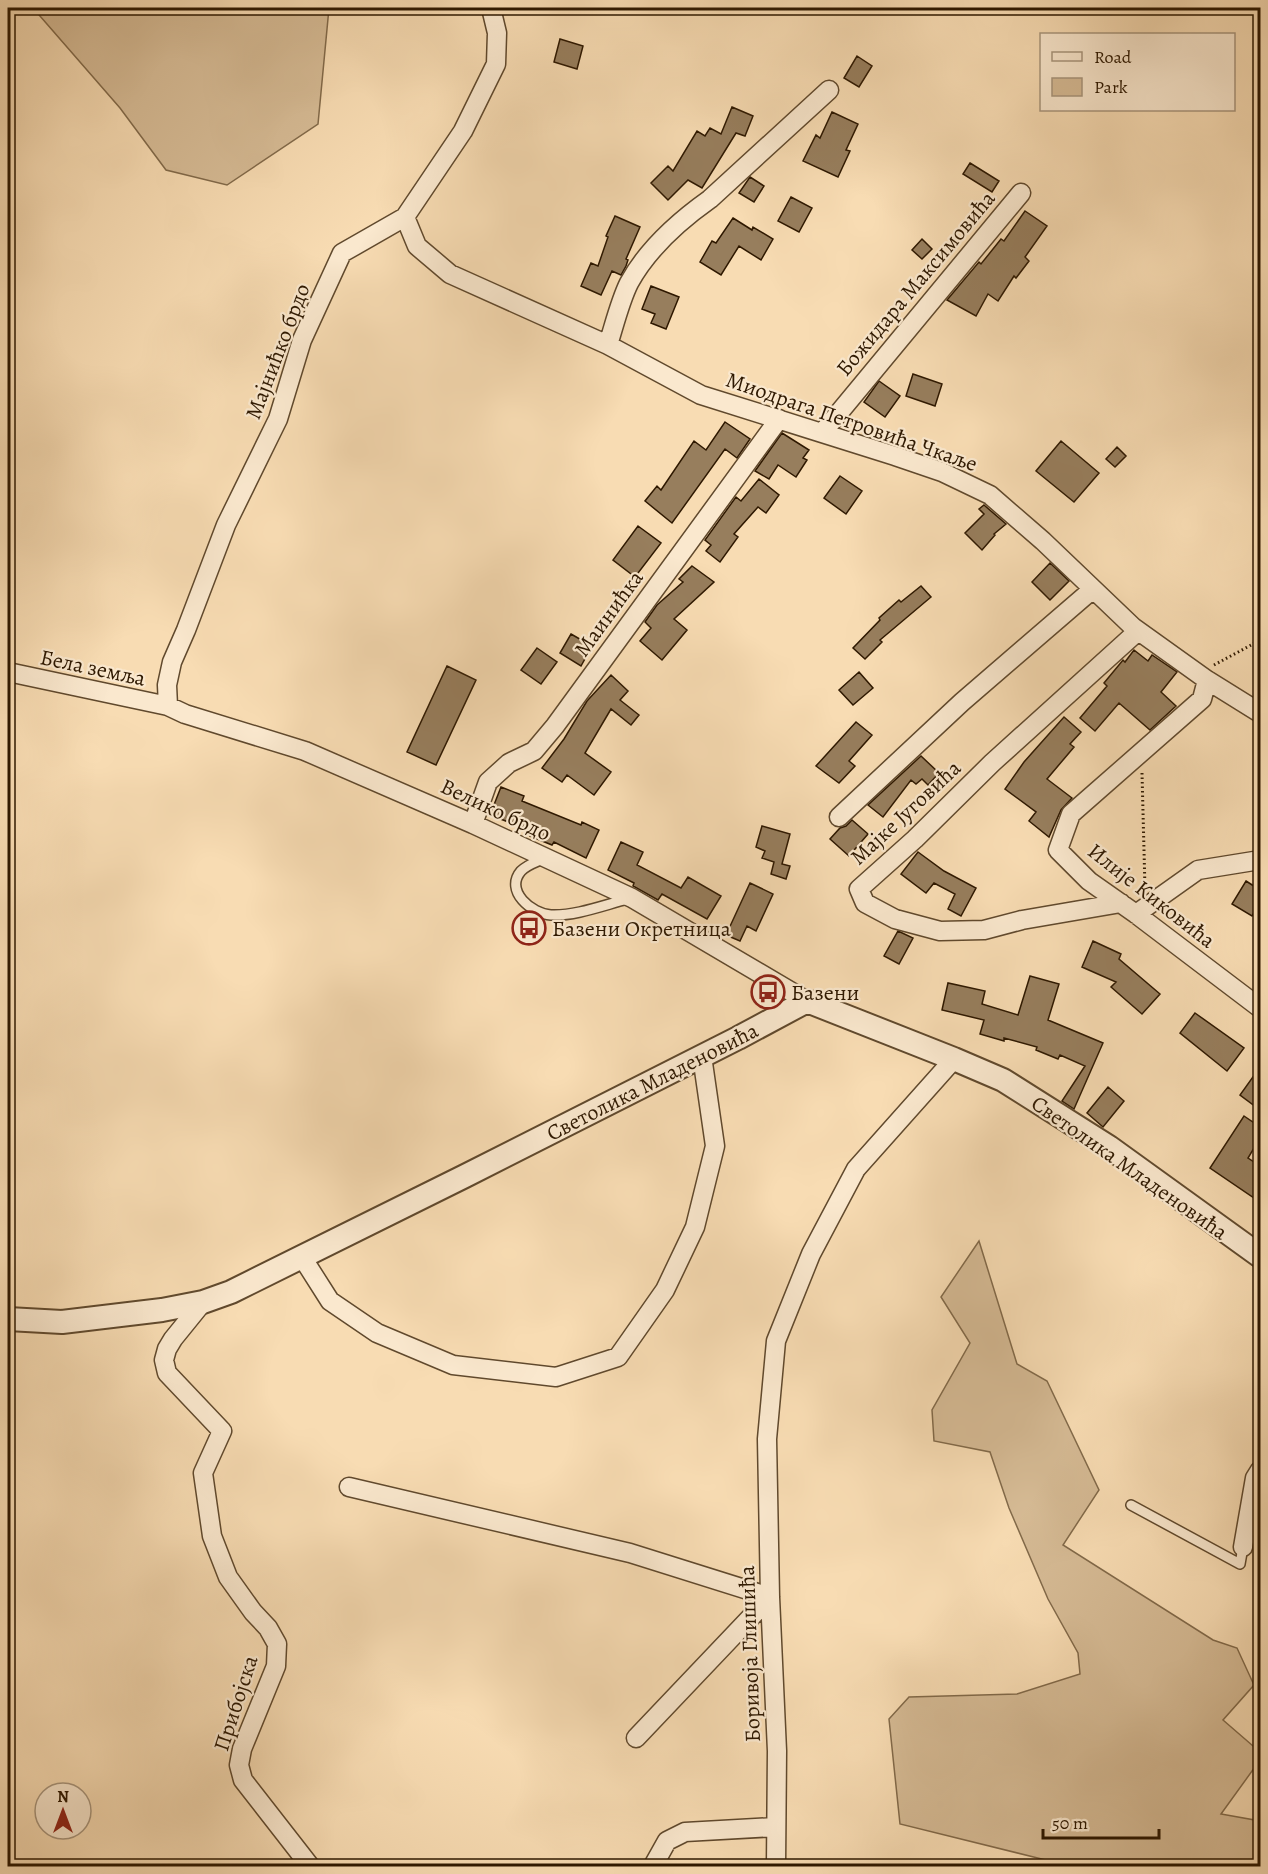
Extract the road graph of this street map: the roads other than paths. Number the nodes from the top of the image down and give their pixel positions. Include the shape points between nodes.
1 (491, 8) edge
2 (829, 90) dead end
3 (1021, 193) dead end
4 (405, 218) junction
5 (608, 345) junction
6 (779, 419) junction
7 (823, 432) junction
8 (1093, 589) junction
9 (1138, 631) junction
10 (8, 672) edge
11 (1209, 673) junction
12 (168, 706) junction
13 (1260, 713) edge
14 (839, 817) dead end
15 (473, 824) junction
16 (545, 858) junction
17 (1260, 861) edge
18 (632, 898) junction
19 (1135, 908) junction
20 (807, 1001) junction
21 (1260, 1008) edge
22 (702, 1056) junction
23 (954, 1059) junction
24 (1260, 1256) edge
25 (302, 1257) junction
26 (203, 1302) junction
27 (8, 1319) edge
28 (1260, 1470) edge
29 (349, 1487) dead end
30 (1131, 1505) dead end
31 (1243, 1547) joint
32 (770, 1597) junction
33 (636, 1738) dead end
34 (775, 1827) junction
35 (310, 1866) edge
36 (653, 1866) edge
37 (776, 1866) edge

1 - 4 street, Мајнићко брдо via 497,33 496,64 463,130
2 - 5 street via 654,246 629,284
3 - 7 street, Божидара Максимовића
4 - 5 street, Миодрага Петровића Чкаље via 417,246 450,274
4 - 12 street, Мајнићко брдо via 342,253 302,340 278,419 226,525 172,662
5 - 6 street, Миодрага Петровића Чкаље via 701,395
6 - 7 street, Миодрага Петровића Чкаље
6 - 15 street, Маинићка via 555,726 534,751 509,763 488,782
7 - 8 street, Миодрага Петровића Чкаље via 942,472 990,495
8 - 9 street, Миодрага Петровића Чкаље
8 - 14 street via 962,702
9 - 11 street, Миодрага Петровића Чкаље
9 - 19 street, Мајке Југовића via 859,889 865,903 895,919 940,931 984,930 1022,920
10 - 12 street, Бела земља
11 - 13 street, Миодрага Петровића Чкаље
11 - 19 street, Илије Киковића via 1202,699 1071,814 1058,850 1089,881
12 - 15 street, Велико брдо via 304,751
15 - 16 street, Велико брдо
16 - 18 street, Велико брдо
16 - 18 lane via 528,865 519,874 517,884 522,900 537,912 568,914
17 - 19 street via 1198,870
18 - 20 street, Велико брдо
19 - 21 street, Илије Киковића
20 - 22 street, Светолика Младеновића
20 - 23 street, Светолика Младеновића
22 - 25 street, Светолика Младеновића
22 - 25 street via 715,1146 695,1227 664,1290 618,1357 556,1377 453,1365 378,1334 330,1301
23 - 24 street, Светолика Младеновића via 1003,1080 1109,1147
23 - 32 street, Боривоја Глишића via 856,1169 811,1254 776,1341 767,1439
25 - 26 street, Светолика Младеновића
26 - 27 street, Светолика Младеновића via 62,1322
26 - 35 street, Прибојска via 167,1349 164,1360 167,1373 222,1431 203,1473 212,1536 228,1577 277,1644 276,1666 239,1765 243,1780
28 - 31 street via 1255,1478
29 - 32 street via 630,1552
30 - 31 lane via 1240,1564
32 - 33 street
32 - 34 street, Боривоја Глишића via 777,1751
34 - 36 street via 686,1832 667,1841
34 - 37 street, Боривоја Глишића

